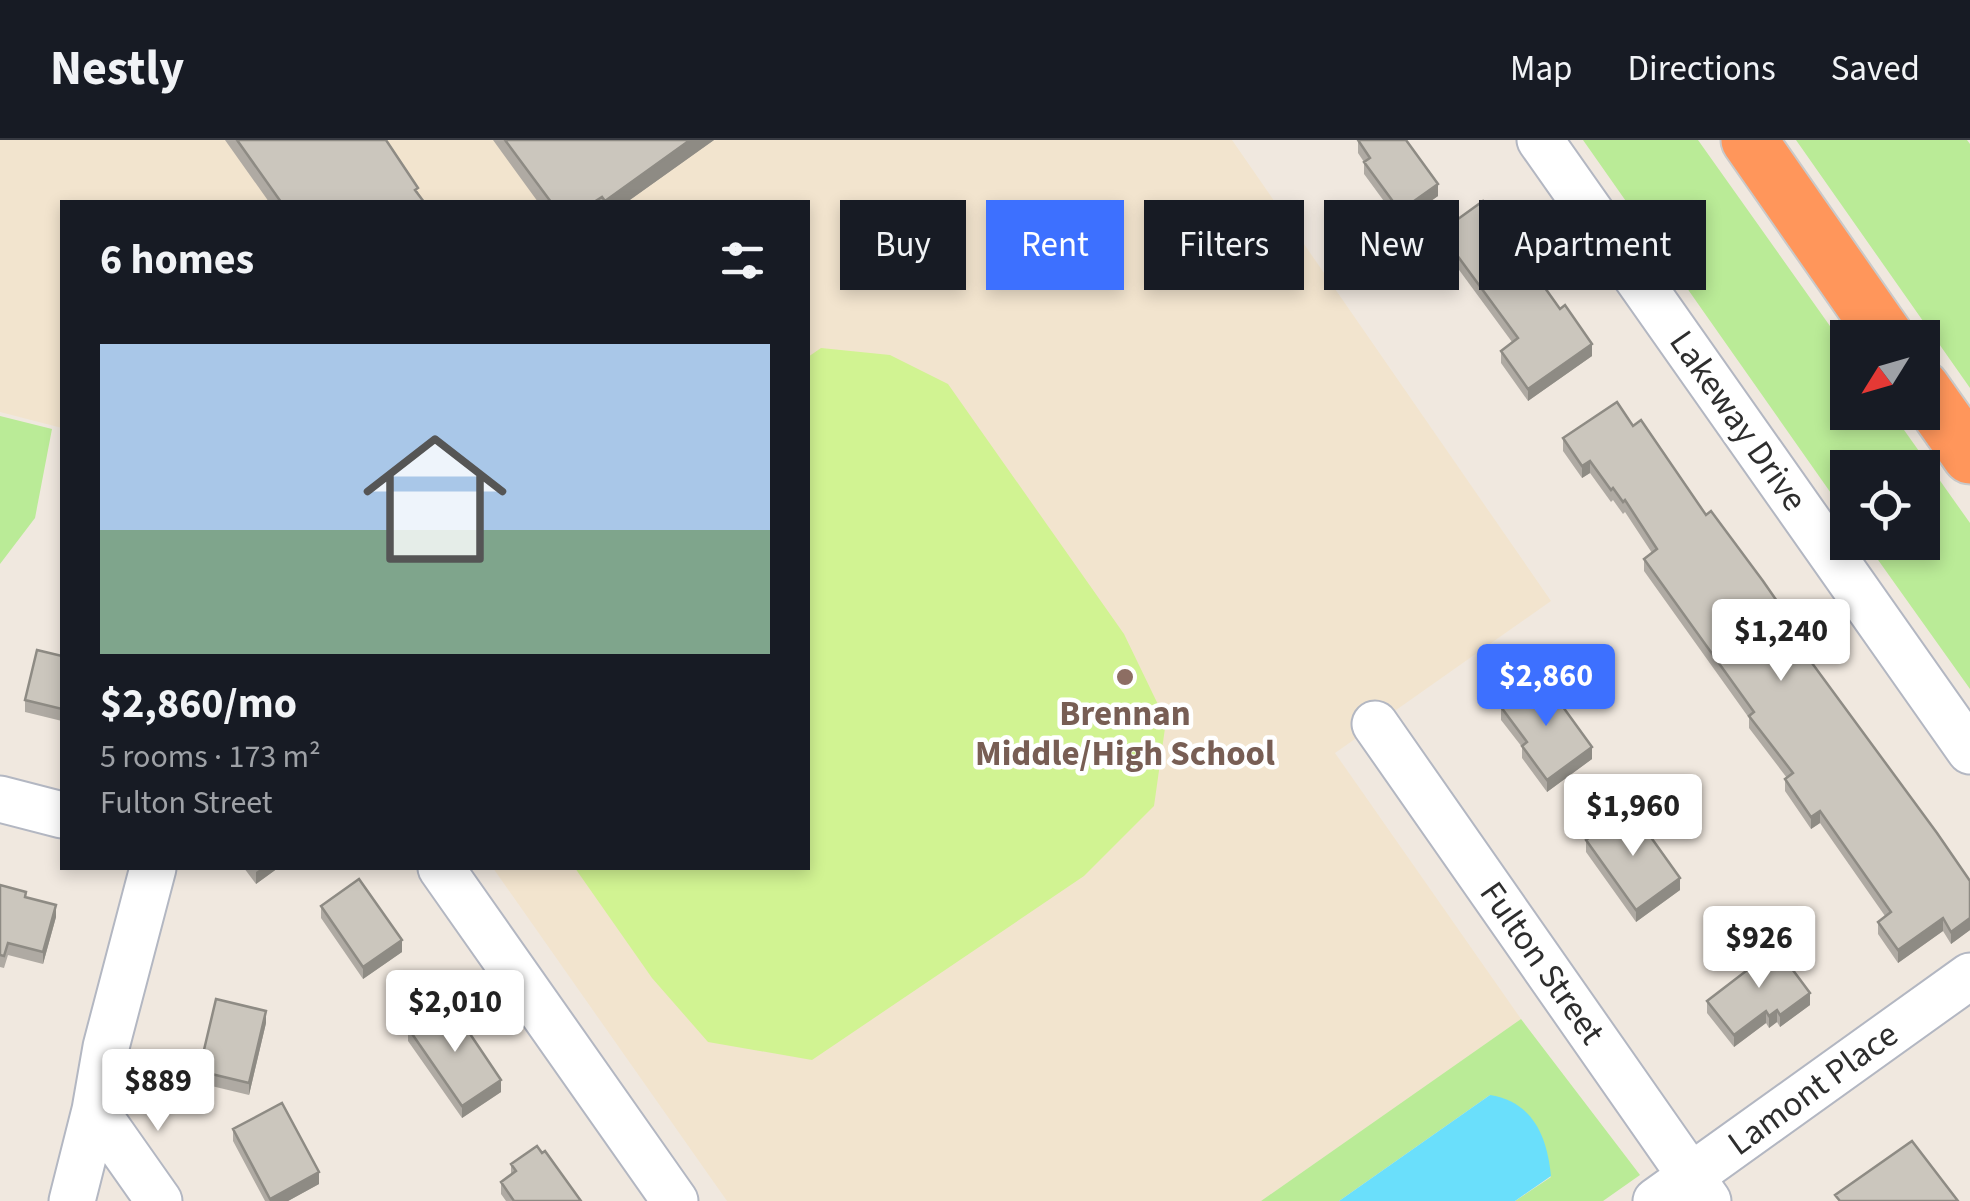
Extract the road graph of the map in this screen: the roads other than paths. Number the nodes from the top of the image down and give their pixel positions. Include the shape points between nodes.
1 (1540, 140) edge
2 (1749, 140) edge
3 (1874, 320) edge
4 (1940, 414) edge
5 (1970, 456) edge
6 (1376, 724) dead end
7 (1970, 751) edge
8 (0, 800) edge
9 (60, 815) edge
10 (152, 870) edge
11 (443, 870) edge
12 (1970, 976) edge
13 (95, 1110) junction
14 (1685, 1193) edge
15 (72, 1201) edge
16 (159, 1201) edge
17 (675, 1201) edge

1 - 7 street, Lakeway Drive
2 - 3 highway
4 - 5 highway
6 - 14 street, Fulton Street
8 - 9 street
10 - 13 street
11 - 17 street
12 - 14 street, Lamont Place
13 - 15 street
13 - 16 street

